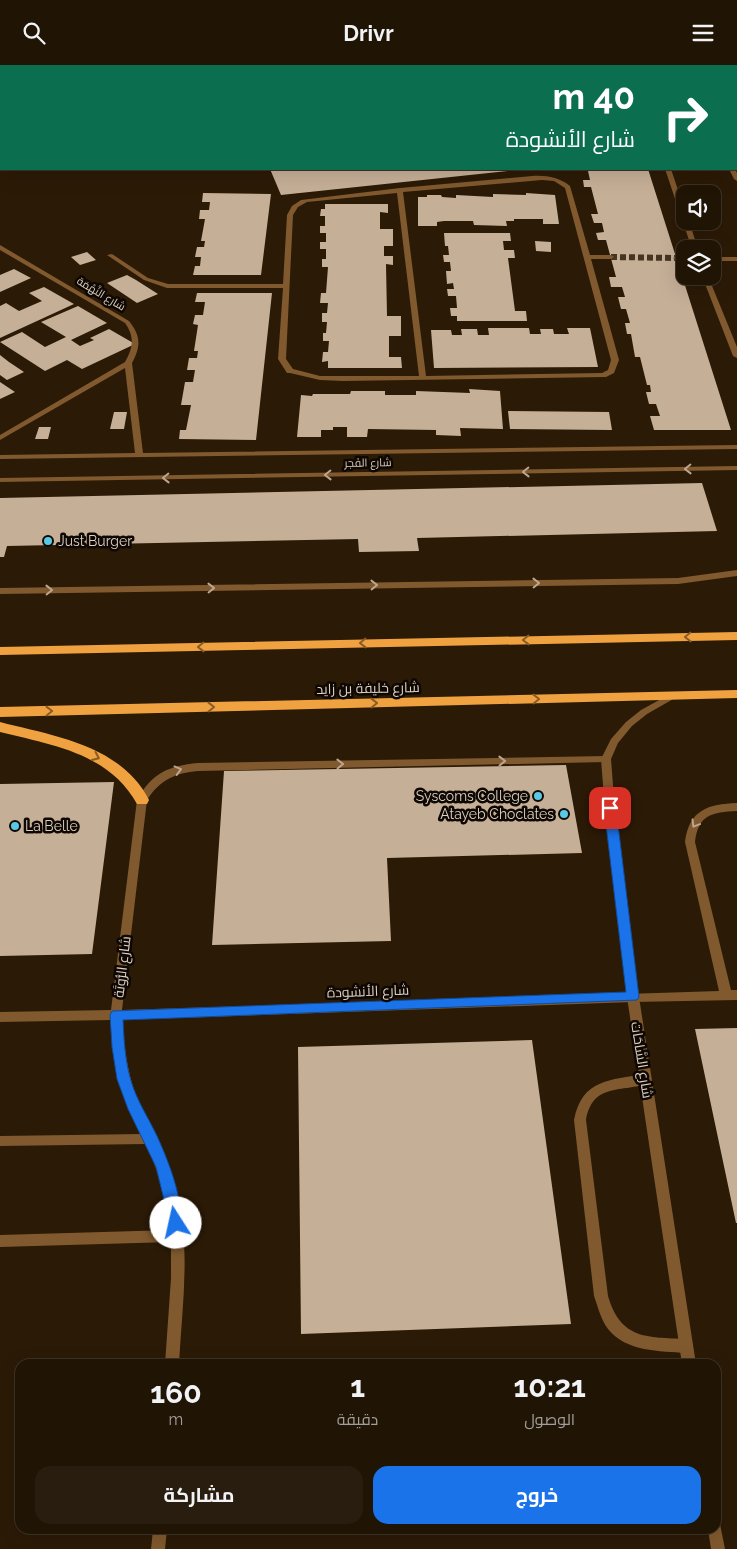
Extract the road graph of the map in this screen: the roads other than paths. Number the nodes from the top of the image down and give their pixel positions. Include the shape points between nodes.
1 (668, 170) edge
2 (400, 191) junction
3 (676, 193) edge
4 (0, 247) edge
5 (110, 255) dead end
6 (587, 257) junction
7 (611, 257) tunnel mouth
8 (721, 259) edge
9 (737, 259) edge
10 (709, 285) edge
11 (286, 286) junction
12 (737, 356) edge
13 (128, 363) junction
14 (423, 378) junction
15 (0, 439) edge
16 (737, 447) edge
17 (139, 455) junction
18 (0, 457) edge
19 (737, 468) edge
20 (0, 481) edge
21 (737, 573) edge
22 (0, 591) edge
23 (737, 636) edge
24 (0, 650) edge
25 (737, 694) edge
26 (672, 696) junction
27 (0, 712) edge
28 (0, 727) edge
29 (606, 759) junction
30 (142, 800) junction
31 (737, 807) edge
32 (732, 995) edge
33 (633, 997) junction
34 (116, 1015) junction
35 (0, 1017) edge
36 (645, 1079) junction
37 (151, 1139) junction
38 (0, 1141) edge
39 (178, 1236) junction
40 (0, 1241) edge
41 (686, 1345) junction
42 (172, 1359) edge
43 (688, 1359) edge
44 (160, 1534) edge
45 (716, 1534) edge
46 (158, 1549) edge
47 (718, 1549) edge

1 - 3 street
2 - 6 street via 532,178 557,180 568,187
2 - 11 street via 316,198 298,203 290,215
2 - 14 street
4 - 13 street, شارع النَّهْمَة via 127,322 137,341
5 - 11 street via 146,279 168,286
6 - 7 street
6 - 14 street via 614,360 611,371 592,376
8 - 9 street
10 - 12 street
11 - 14 street via 282,359 290,371 336,379
13 - 15 street
13 - 17 street
16 - 17 street
17 - 18 street
19 -> 20 street, شارع الفَجر
22 -> 21 street via 668,581
23 -> 24 highway
25 - 26 highway, شارع خليفة بن زايد
27 -> 26 highway, شارع خليفة بن زايد
26 - 29 street via 629,724 614,741
28 -> 30 highway via 97,756 118,769
30 -> 29 street via 158,779 184,768
29 - 33 street, شارع السَّاحَات
30 - 34 street, شارع الرُّوتَة
31 -> 32 street via 711,810 698,818 690,829 690,842
32 - 33 street, شارع الأنشودة
33 - 34 street, شارع الأنشودة
33 - 36 street, شارع السَّاحَات
34 - 35 street, شارع الأنشودة
34 - 37 street, شارع الرُّوتَة via 124,1079 134,1109
36 - 41 street, شارع السَّاحَات
36 - 41 street via 603,1087 584,1099 580,1109 601,1295 604,1312 613,1326 627,1336 642,1343
37 - 38 street
37 - 39 street, شارع الرُّوتَة via 172,1196
39 - 40 street
39 - 42 street, شارع الرُّوتَة
41 - 43 street, شارع السَّاحَات
44 - 46 street
45 - 47 street

